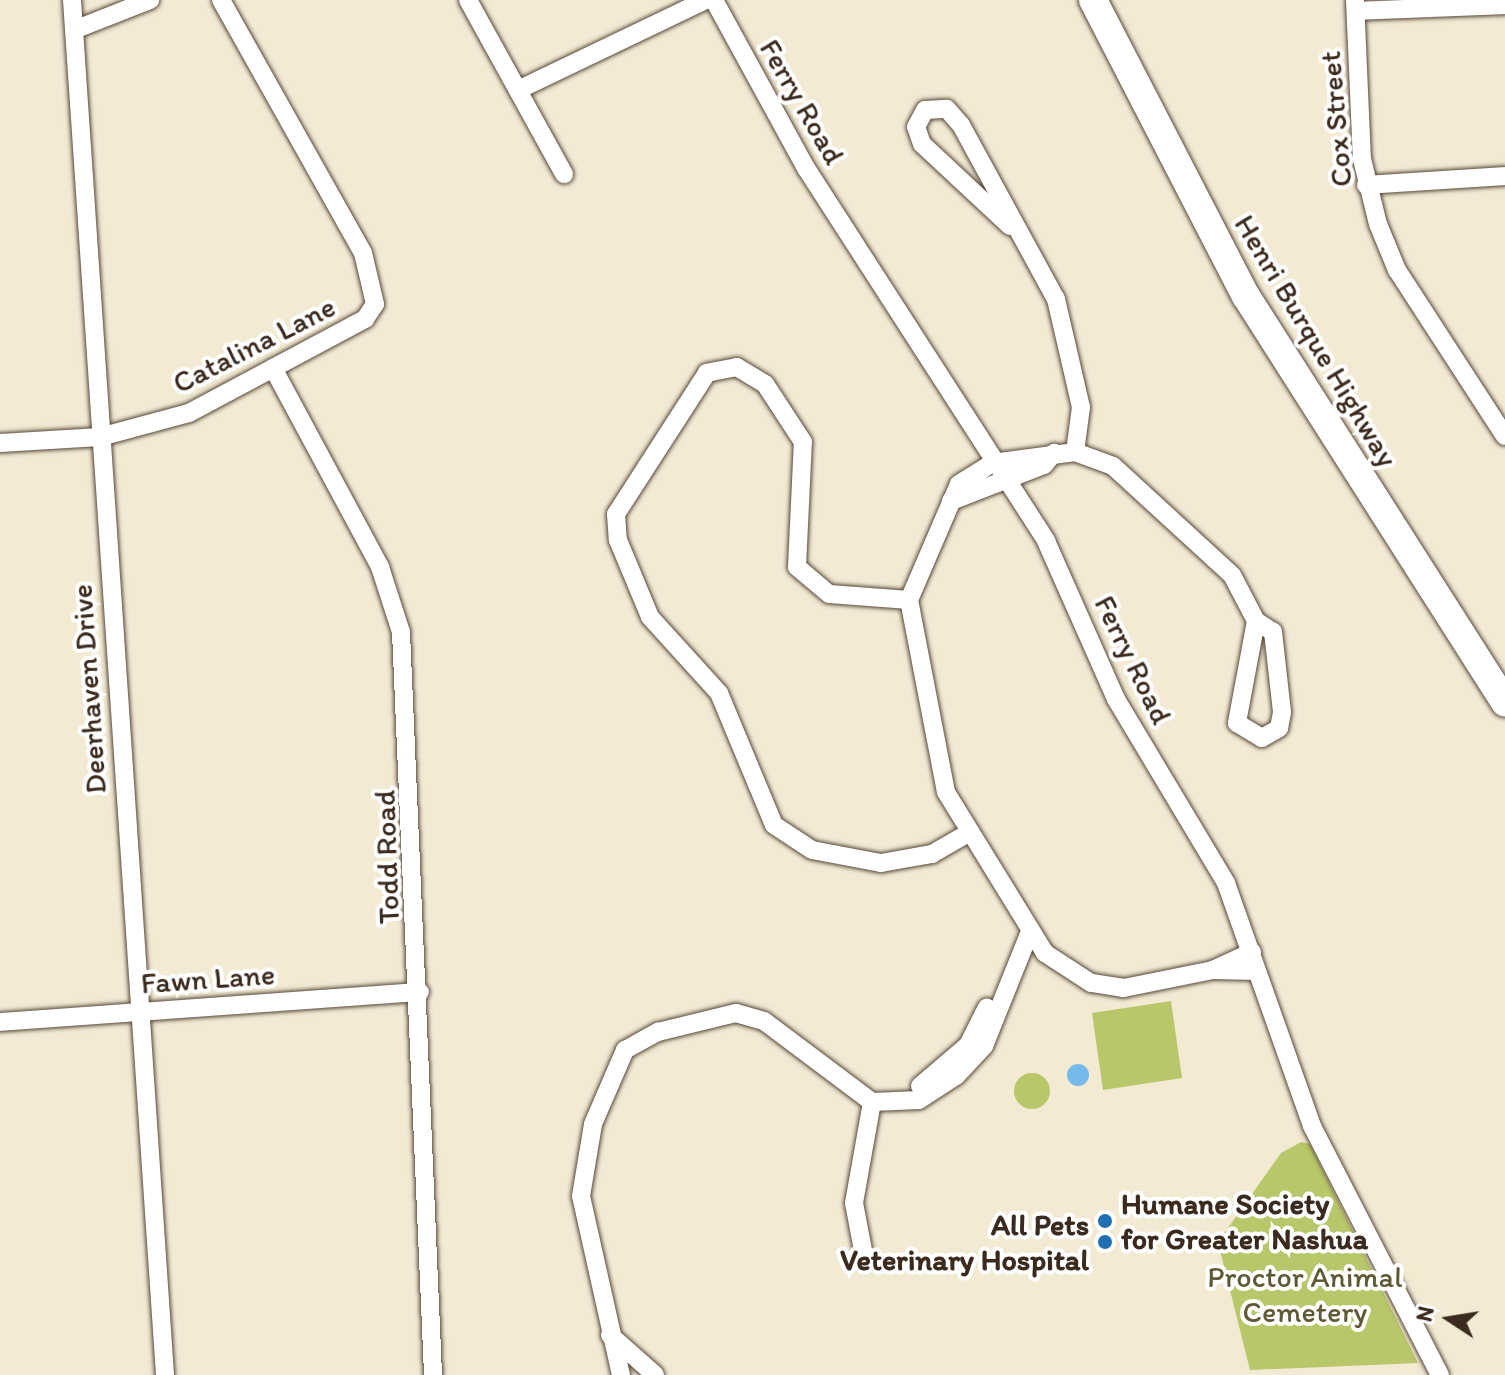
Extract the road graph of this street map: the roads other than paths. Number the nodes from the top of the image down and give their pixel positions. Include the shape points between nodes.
1 (72, 0) edge
2 (150, 0) edge
3 (221, 0) edge
4 (468, 0) edge
5 (706, 0) edge
6 (714, 0) edge
7 (1093, 0) edge
8 (1356, 5) edge
9 (1505, 5) edge
10 (74, 30) junction
11 (518, 90) junction
12 (564, 174) dead end
13 (1505, 176) edge
14 (1366, 185) junction
15 (1010, 226) junction
16 (273, 368) junction
17 (1497, 407) edge
18 (1505, 436) edge
19 (100, 437) junction
20 (0, 443) edge
21 (1075, 452) junction
22 (1054, 453) junction
23 (992, 463) junction
24 (1006, 481) junction
25 (951, 501) junction
26 (909, 600) junction
27 (1256, 621) junction
28 (1505, 703) edge
29 (966, 834) junction
30 (1029, 934) junction
31 (1252, 952) junction
32 (1213, 970) junction
33 (1256, 971) junction
34 (420, 992) junction
35 (138, 1012) junction
36 (0, 1022) edge
37 (872, 1102) junction
38 (865, 1261) dead end
39 (608, 1333) junction
40 (165, 1375) edge
41 (433, 1375) edge
42 (621, 1375) edge
43 (655, 1375) edge
44 (1440, 1375) edge

1 - 10 street, Deerhaven Drive
2 - 10 street
3 - 16 street, Catalina Lane via 375,286 365,319
4 - 11 street
5 - 11 street
6 - 23 street, Ferry Road via 794,150
7 - 28 main road, Henri Burque Highway via 1246,296
8 - 9 street
8 - 14 street, Cox Street
10 - 19 street, Deerhaven Drive
11 - 12 street
13 - 14 street
14 - 17 street, Cox Street via 1397,270
15 - 15 street via 961,125 947,109 925,110 916,127 922,144
15 - 21 street via 1056,299 1081,407
16 - 19 street, Catalina Lane via 189,413
16 - 34 street, Todd Road via 380,567 401,632
17 - 18 street, Cox Street
19 - 20 street, Catalina Lane
19 - 35 street, Deerhaven Drive
21 - 22 street
21 - 27 street via 1113,466 1213,551
22 - 23 street
22 - 24 street via 1044,465
23 - 24 street, Ferry Road
23 - 25 street via 959,484
24 - 25 street
24 - 31 street, Ferry Road via 1046,541 1116,699 1226,883
25 - 26 street
26 - 29 street via 935,750
26 - 29 street via 829,594 797,567 803,442 765,384 737,367 707,373 621,497 615,528 650,617 719,693 774,825 812,850 881,863 932,854
27 - 27 street via 1237,723 1262,738 1279,728 1282,712 1273,632
29 - 30 street
30 - 32 street via 1062,967 1107,987 1154,986
30 - 37 street via 988,1037 969,1063 919,1100
31 - 32 street
31 - 33 street, Ferry Road
32 - 33 street
33 - 44 street, Ferry Road via 1312,1126
34 - 35 street, Fawn Lane
34 - 41 street, Todd Road
35 - 36 street, Fawn Lane
35 - 40 street, Deerhaven Drive
37 - 38 street via 854,1203
37 - 39 street via 764,1021 736,1013 658,1032 625,1050 593,1124 581,1196
39 - 42 street
39 - 43 street

